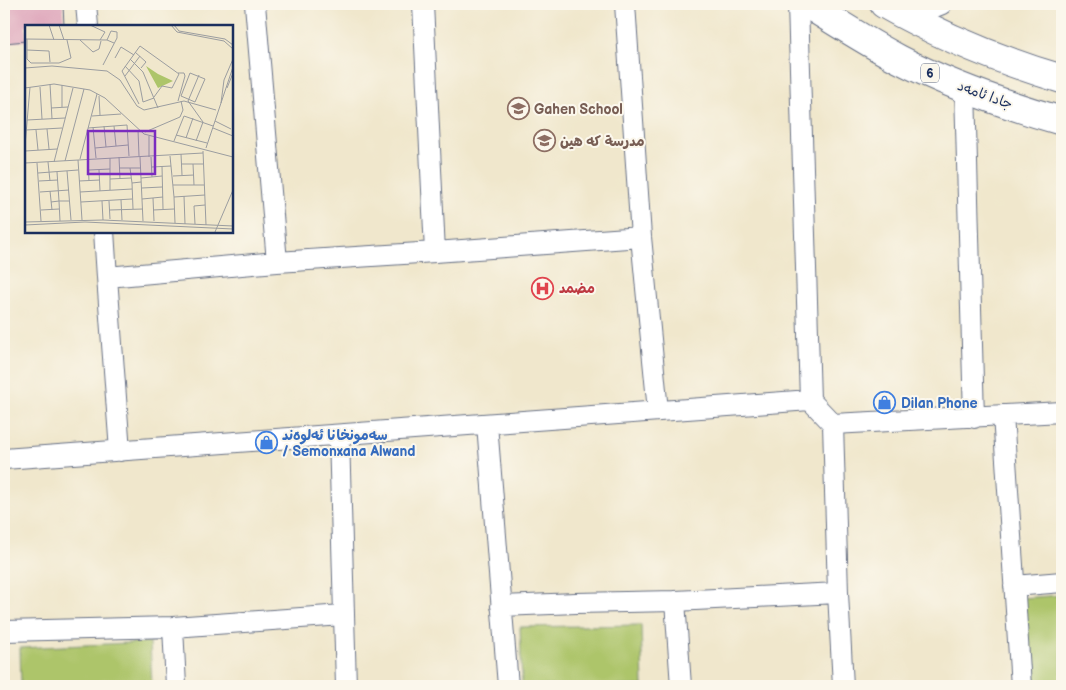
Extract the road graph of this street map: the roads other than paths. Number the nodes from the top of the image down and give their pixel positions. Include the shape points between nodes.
1 (86, 4) edge
2 (255, 4) edge
3 (423, 4) edge
4 (625, 4) edge
5 (798, 4) edge
6 (807, 4) edge
7 (884, 4) edge
8 (942, 4) edge
9 (908, 18) junction
10 (88, 25) edge
11 (1062, 79) edge
12 (965, 89) junction
13 (1062, 121) edge
14 (104, 232) edge
15 (641, 237) junction
16 (435, 252) junction
17 (276, 262) junction
18 (107, 277) junction
19 (810, 400) junction
20 (658, 411) junction
21 (1062, 412) edge
22 (1003, 415) junction
23 (974, 418) junction
24 (488, 424) junction
25 (833, 424) junction
26 (339, 434) junction
27 (120, 451) junction
28 (4, 459) edge
29 (1062, 582) edge
30 (1014, 586) junction
31 (838, 593) junction
32 (675, 602) junction
33 (501, 606) junction
34 (343, 615) junction
35 (173, 627) junction
36 (4, 631) edge
37 (176, 686) edge
38 (346, 686) edge
39 (508, 686) edge
40 (681, 686) edge
41 (843, 686) edge
42 (1021, 686) edge

1 - 10 street
2 - 17 street
3 - 16 street
4 - 15 street
5 - 19 street
6 - 12 main road, جادا ئامەد / 6 via 899,59
7 - 9 main road
8 - 9 street
9 - 11 main road via 971,48
12 - 13 main road, جادا ئامەد / 6
12 - 23 street
14 - 18 street
15 - 16 street
15 - 20 street
16 - 17 street
17 - 18 street
18 - 27 street
19 - 20 street
19 - 25 street
20 - 24 street
21 - 22 street
22 - 23 street
22 - 30 street
23 - 25 street
24 - 26 street
24 - 33 street
25 - 31 street
26 - 27 street
26 - 34 street
27 - 28 street
29 - 30 street
30 - 42 street
31 - 32 street
31 - 41 street
32 - 33 street
32 - 40 street
33 - 39 street
34 - 35 street
34 - 38 street
35 - 36 street
35 - 37 street

